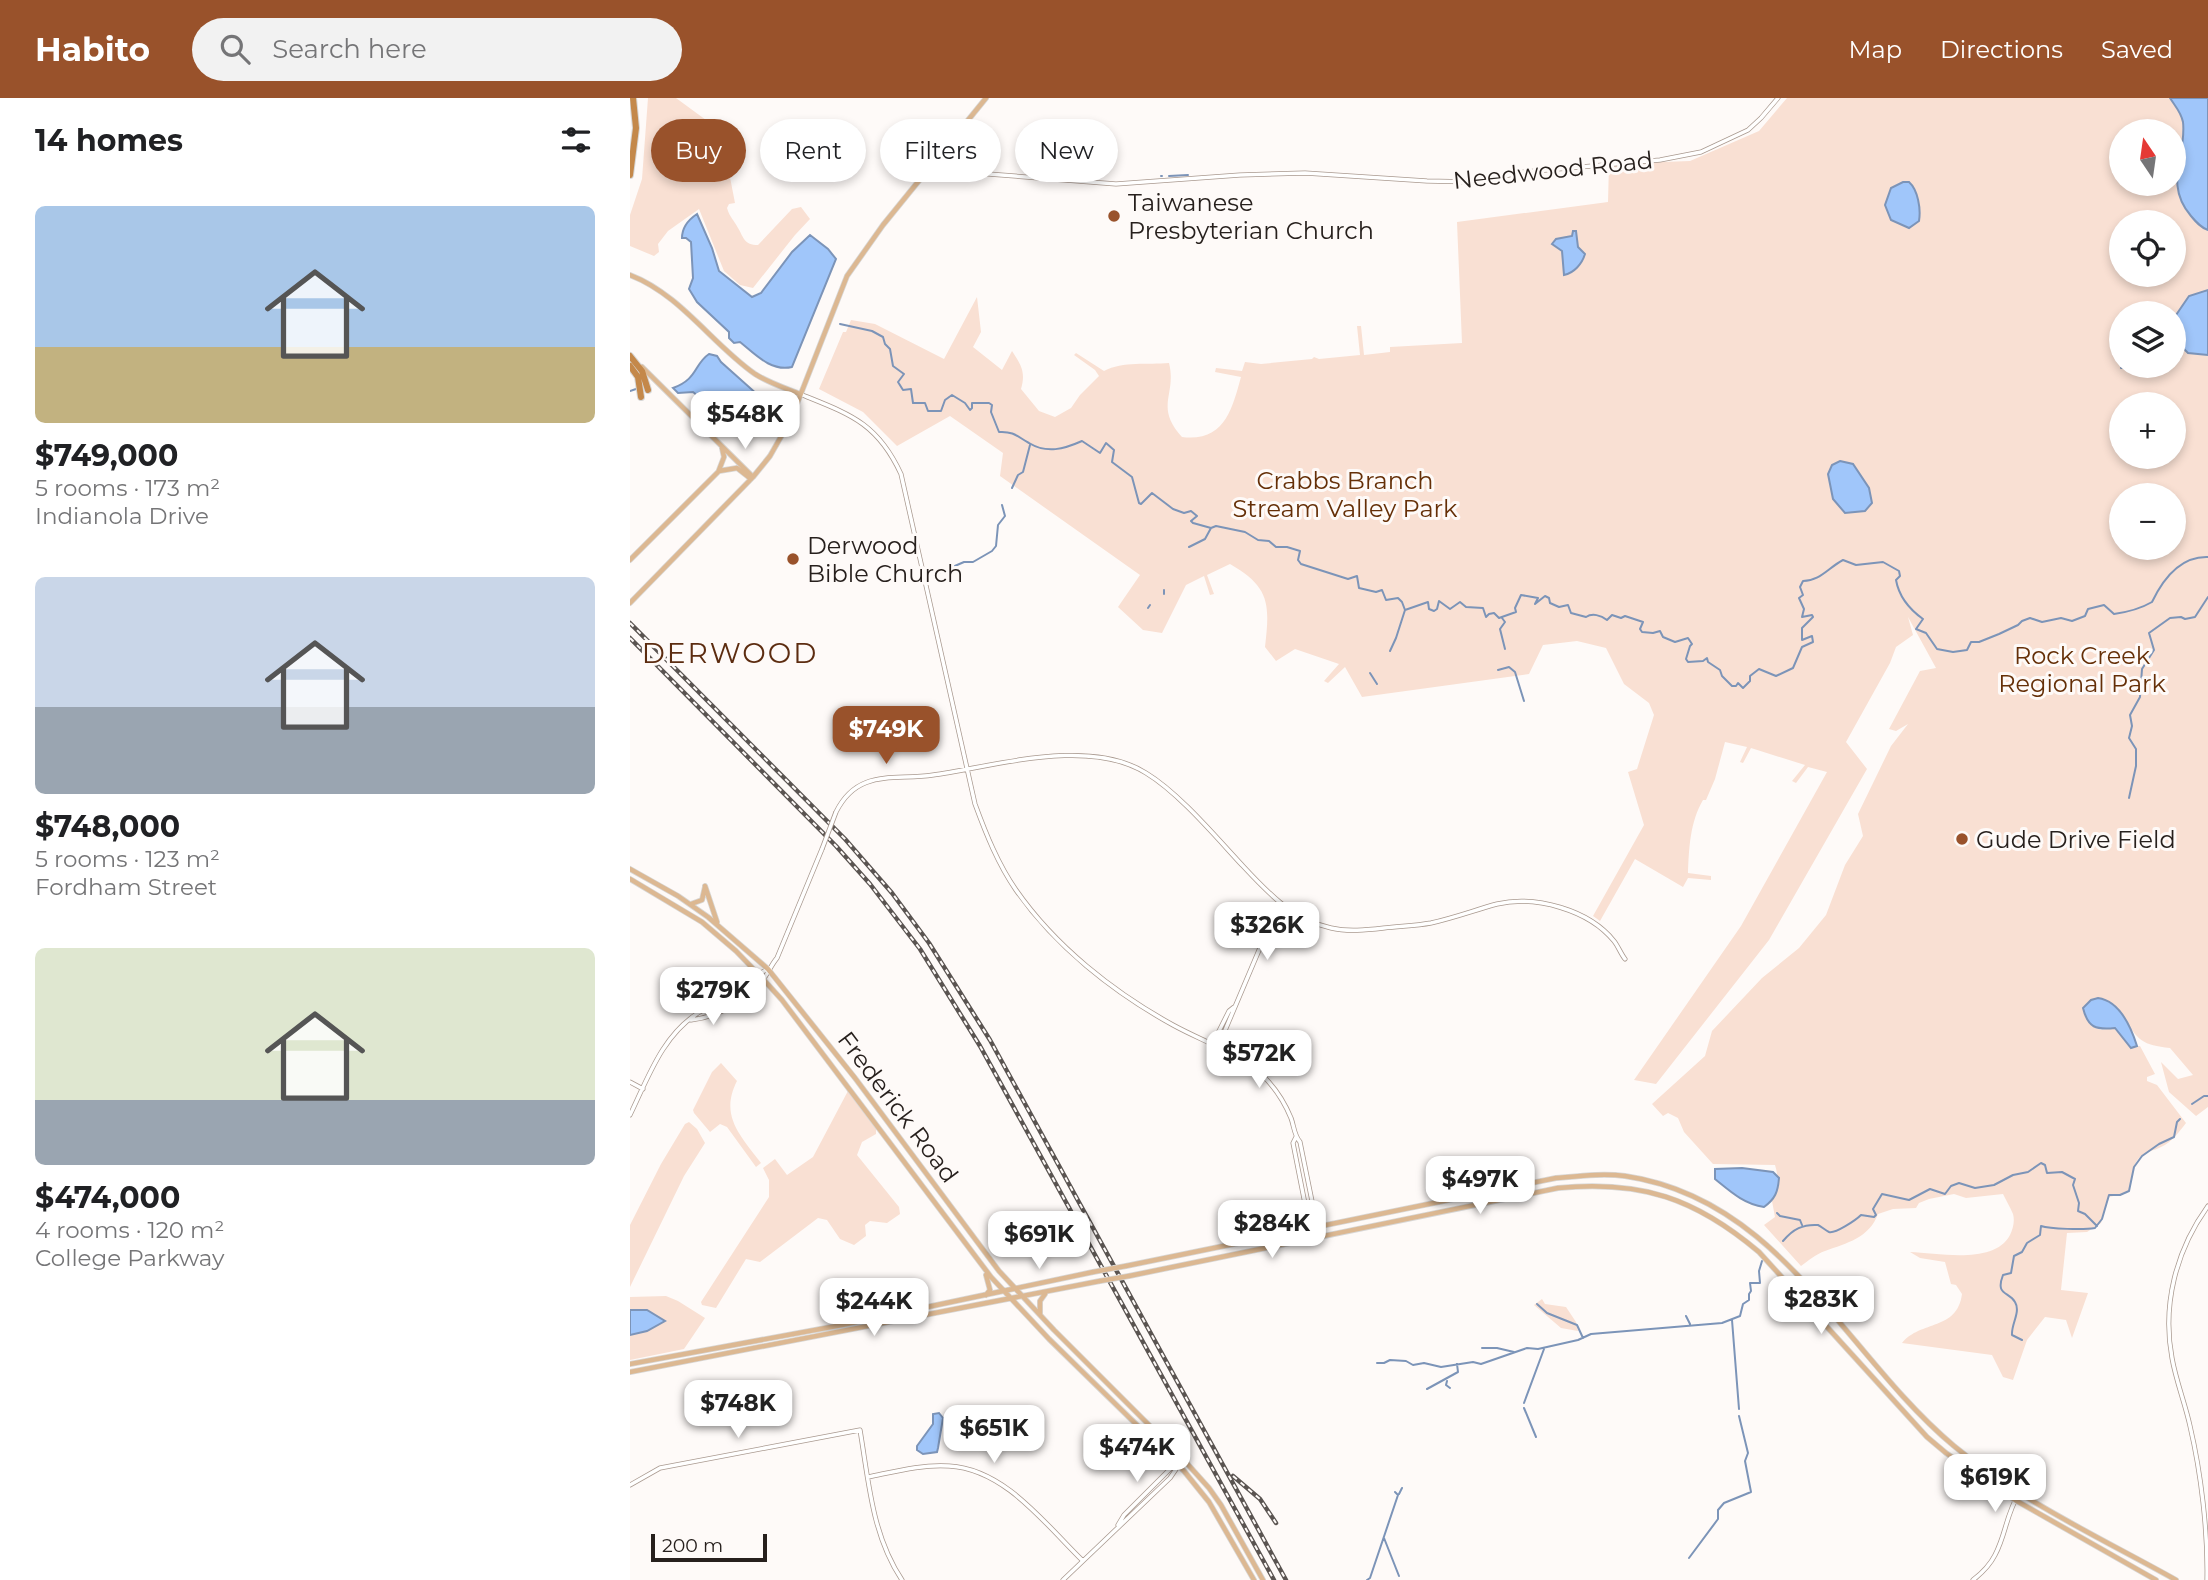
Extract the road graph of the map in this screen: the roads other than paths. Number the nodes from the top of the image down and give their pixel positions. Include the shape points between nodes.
1 (633, 98) edge
2 (986, 98) edge
3 (1779, 98) edge
4 (968, 119) edge
5 (630, 175) edge
6 (1001, 175) edge
7 (917, 182) edge
8 (630, 275) edge
9 (630, 356) edge
10 (634, 364) edge
11 (648, 390) dead end
12 (800, 394) junction
13 (641, 397) dead end
14 (720, 444) junction
15 (719, 471) junction
16 (752, 478) junction
17 (630, 560) edge
18 (630, 603) edge
19 (966, 768) junction
20 (630, 869) edge
21 (630, 879) edge
22 (690, 904) junction
23 (1286, 909) junction
24 (717, 923) junction
25 (1625, 959) dead end
26 (768, 969) junction
27 (758, 974) junction
28 (763, 979) junction
29 (1234, 1007) junction
30 (691, 1020) junction
31 (1212, 1045) junction
32 (1218, 1048) junction
33 (630, 1082) edge
34 (643, 1089) junction
35 (630, 1115) edge
36 (1296, 1137) junction
37 (1690, 1194) junction
38 (1686, 1203) junction
39 (2208, 1206) edge
40 (1314, 1228) junction
41 (1315, 1239) junction
42 (982, 1265) junction
43 (1016, 1289) junction
44 (1004, 1292) junction
45 (1048, 1292) junction
46 (985, 1296) junction
47 (1023, 1296) junction
48 (1011, 1299) junction
49 (1040, 1315) junction
50 (630, 1364) edge
51 (630, 1372) edge
52 (1184, 1459) junction
53 (1178, 1466) junction
54 (868, 1477) junction
55 (630, 1485) edge
56 (2019, 1493) junction
57 (2015, 1500) junction
58 (1083, 1561) junction
59 (902, 1580) edge
60 (1063, 1580) edge
61 (1254, 1580) edge
62 (1263, 1580) edge
63 (1973, 1580) edge
64 (2156, 1580) edge
65 (2176, 1580) edge
66 (2207, 1580) edge

1 - 5 highway via 636,128
2 - 4 main road
3 - 6 street, Needwood Road via 1748,130 1701,152 1474,182 1305,173 1116,184
7 - 12 main road via 847,276
8 - 12 main road via 659,291 754,373
9 - 10 highway
10 - 11 highway via 645,377
10 - 13 highway
10 - 14 main road
12 - 16 main road via 782,437
12 - 19 street via 869,427 883,441 901,474
14 - 15 main road via 724,457
14 - 16 main road
15 - 16 main road via 737,468
15 - 17 main road
16 - 18 main road
19 - 23 street via 1075,755 1113,760 1146,773
19 - 26 street, bridge via 867,781 846,795 777,958
19 - 31 street via 988,839 1016,890 1042,923 1116,989
20 - 22 main road, Frederick Road
21 - 27 main road, Frederick Road via 702,922
22 - 24 main road, Frederick Road
22 - 24 main road via 702,900 705,886
23 - 25 street via 1316,924 1353,930 1418,925 1499,904 1534,903 1569,911 1590,922 1615,942
23 - 29 street via 1265,936
24 - 26 main road, Frederick Road
26 - 27 street
26 - 28 street
26 - 43 main road, Frederick Road
27 - 28 main road, Frederick Road
27 - 30 street via 730,999
28 - 30 street via 729,1008
28 - 42 main road, Frederick Road
29 - 31 street
29 - 32 street
30 - 34 street via 664,1046
31 - 32 street
32 - 36 street via 1244,1061 1269,1082 1284,1102
33 - 34 street
34 - 35 street
36 - 40 street via 1309,1180
36 - 40 street via 1293,1143 1308,1219
37 - 38 main road
37 - 40 main road via 1624,1176 1556,1178
37 - 56 main road via 1725,1212 1765,1242 1927,1421
38 - 41 main road via 1647,1192 1590,1185 1558,1188
38 - 57 main road via 1734,1230 1759,1252 1927,1437
39 - 66 street via 2187,1239 2177,1266 2170,1296 2169,1345 2198,1460
40 - 41 street
40 - 43 main road, bridge
41 - 45 main road, bridge
42 - 44 main road, Frederick Road
42 - 46 main road via 990,1289
43 - 44 main road
43 - 47 main road, Frederick Road
44 - 46 main road
44 - 48 main road, Frederick Road
45 - 47 main road
45 - 49 main road via 1040,1301
46 - 50 main road
47 - 48 main road
47 - 49 main road, Frederick Road
48 - 51 main road
48 - 53 main road, Frederick Road
49 - 52 main road, Frederick Road
52 - 53 street
52 - 62 main road, Frederick Road via 1221,1505
53 - 58 street via 1171,1468
53 - 61 main road, Frederick Road via 1209,1502
54 - 55 street via 860,1430 660,1468
54 - 58 street via 942,1465 981,1473 1010,1489
54 - 59 street via 877,1531
56 - 57 street
56 - 65 main road
57 - 63 street via 1996,1555
57 - 64 main road
58 - 60 street

